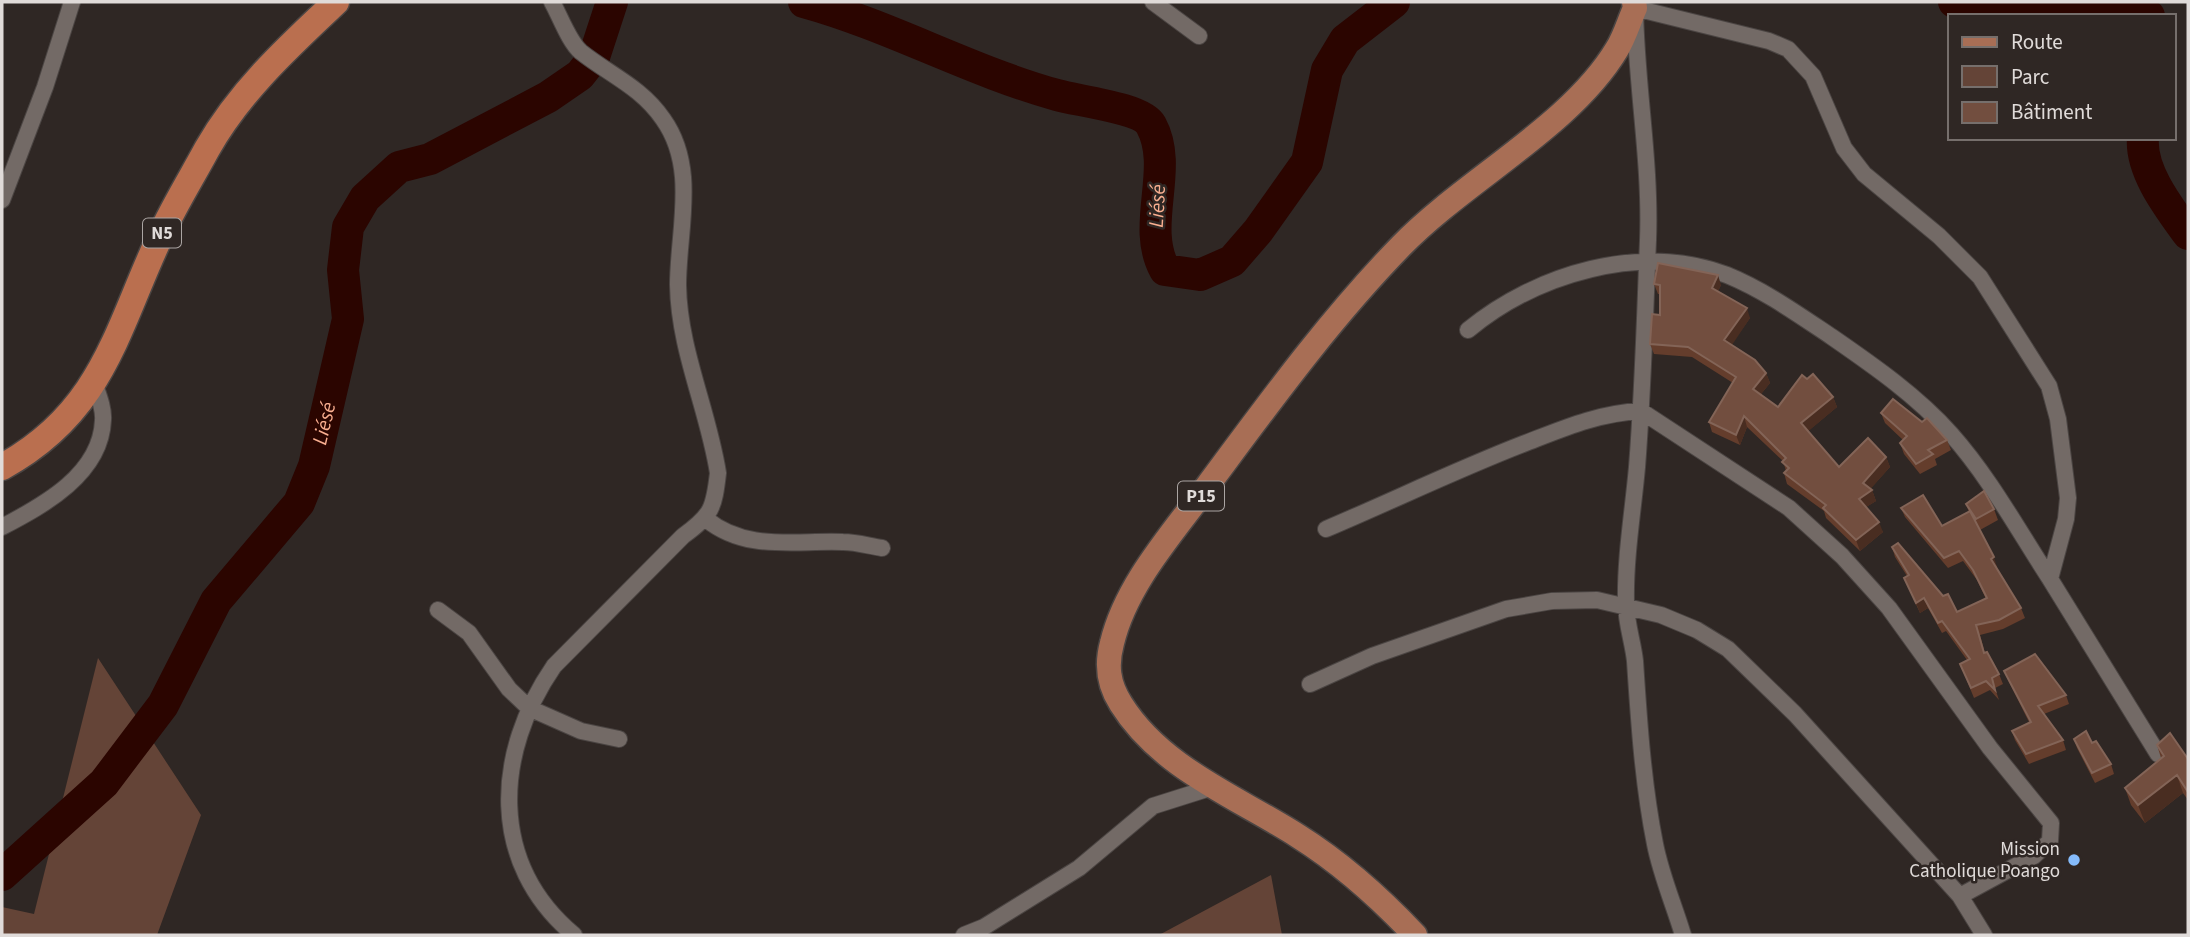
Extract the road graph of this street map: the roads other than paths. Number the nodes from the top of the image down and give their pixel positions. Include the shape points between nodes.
1 (72, 2) edge
2 (335, 2) edge
3 (552, 2) edge
4 (1153, 2) edge
5 (1635, 5) edge
6 (1199, 36) dead end
7 (2, 201) edge
8 (1647, 263) junction
9 (1468, 330) dead end
10 (94, 382) junction
11 (1641, 411) junction
12 (2, 467) edge
13 (706, 519) junction
14 (2, 527) edge
15 (1326, 529) dead end
16 (882, 548) dead end
17 (2050, 579) junction
18 (1625, 606) junction
19 (438, 610) dead end
20 (1310, 684) dead end
21 (529, 708) junction
22 (619, 739) dead end
23 (2158, 754) edge
24 (1213, 787) junction
25 (1960, 896) junction
26 (574, 935) edge
27 (964, 935) edge
28 (1416, 935) edge
29 (1684, 935) edge
30 (1984, 935) edge

1 - 7 street
2 - 10 highway, N5 via 258,78 209,147 164,229
3 - 13 street via 579,51 639,91 664,120 678,148 685,192 678,286 681,327 718,472
4 - 6 street
5 - 8 street via 1648,176
5 - 17 street via 1788,49 1813,76 1844,148 1864,174 1939,236 1986,286 2049,386 2058,419 2068,498
5 - 24 main road, P15 via 1617,49 1572,105 1457,196 1352,298 1151,563 1132,596 1112,641 1111,686 1122,707 1158,748
8 - 9 street via 1617,265 1548,282 1517,295
8 - 11 street
8 - 17 street via 1676,262 1729,276 1786,307 1910,394 1990,482
10 - 12 highway, N5 via 76,410 47,437
10 - 14 street via 103,419 90,461 66,487
11 - 15 street via 1585,419
11 - 18 street
11 - 25 street via 1789,508 1842,556 1889,608 1990,748 2051,823 2050,841 2034,856
13 - 16 street via 739,538 767,543 844,542
13 - 21 street via 683,536 554,666
17 - 23 street
18 - 20 street via 1597,600 1552,601 1506,609 1372,656
18 - 25 street via 1697,630 1728,649 1847,769
18 - 29 street via 1655,847
19 - 21 street via 469,633 509,689
21 - 22 street via 581,731
21 - 26 street via 511,777 508,810 512,842 526,879 551,916
24 - 27 street via 1153,806 1079,868
24 - 28 main road, P15 via 1310,844
25 - 30 street

